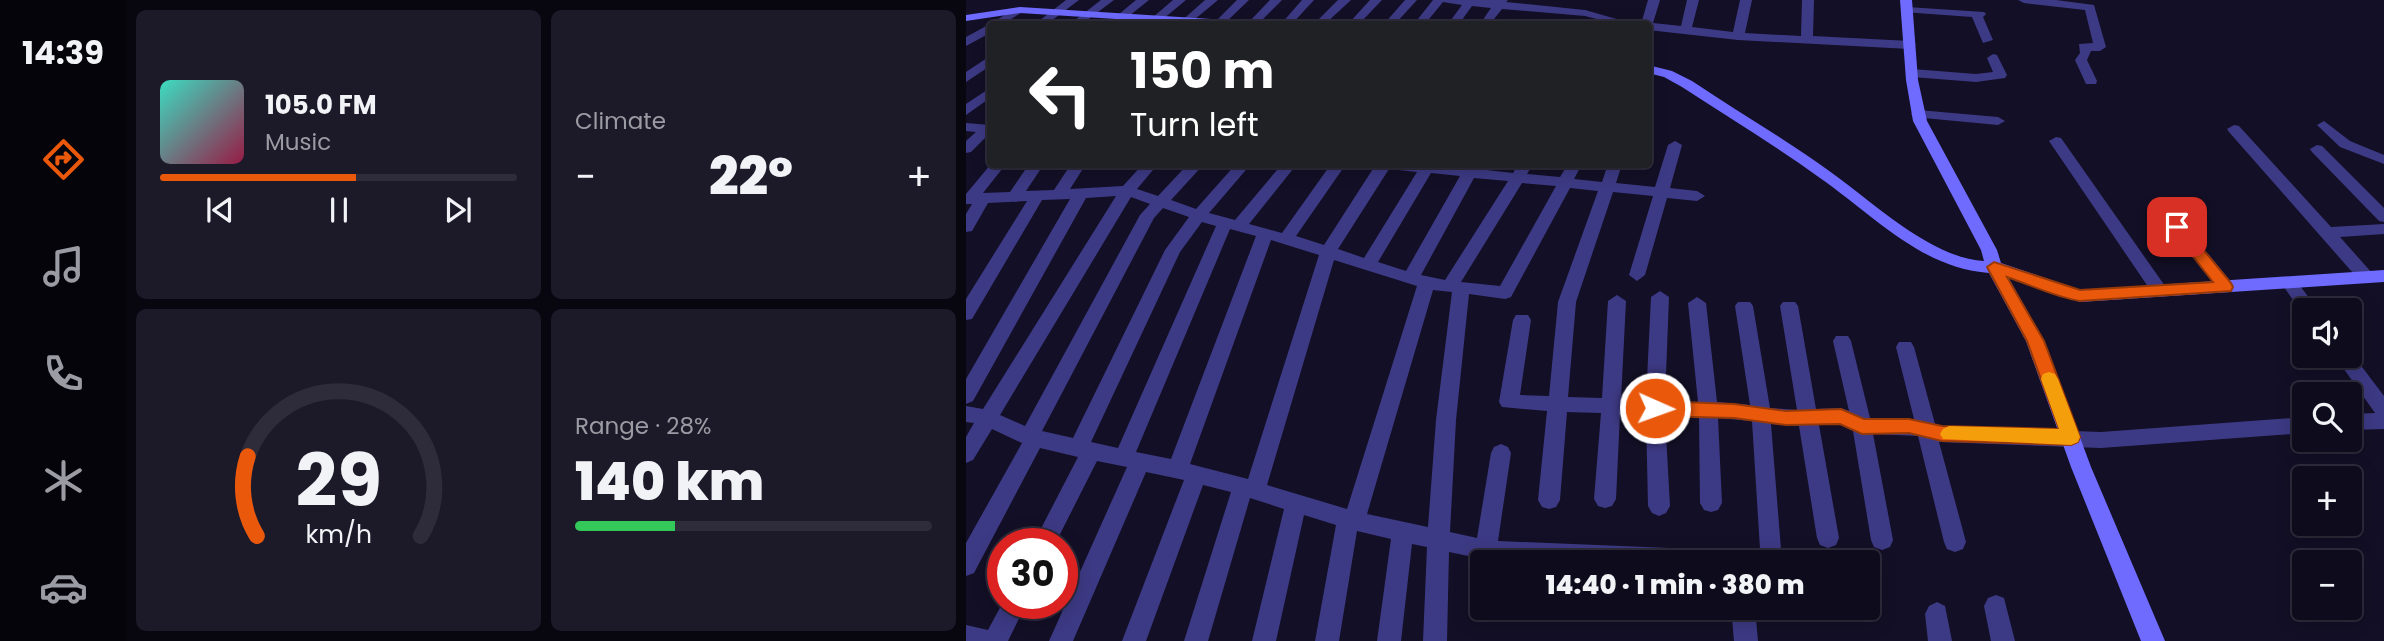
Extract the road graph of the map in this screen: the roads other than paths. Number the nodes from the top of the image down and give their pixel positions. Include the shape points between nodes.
1 (1073, 0) edge
2 (1108, 0) edge
3 (1143, 0) edge
4 (1181, 0) edge
5 (1212, 0) edge
6 (1243, 0) edge
7 (1276, 0) edge
8 (1308, 0) edge
9 (1345, 0) edge
10 (1376, 0) edge
11 (1411, 0) edge
12 (1439, 0) edge
13 (1447, 0) edge
14 (1587, 0) edge
15 (1654, 0) edge
16 (1693, 0) edge
17 (1746, 0) edge
18 (1808, 0) edge
19 (2024, 0) edge
20 (1471, 1) edge
21 (1501, 3) edge
22 (1907, 5) edge
23 (1527, 8) edge
24 (1020, 10) junction
25 (1554, 10) junction
26 (1056, 12) junction
27 (1583, 13) junction
28 (1088, 14) junction
29 (1123, 16) junction
30 (966, 18) edge
31 (1001, 21) edge
32 (1044, 21) edge
33 (1080, 21) edge
34 (1116, 21) edge
35 (1149, 21) edge
36 (1155, 21) edge
37 (1187, 21) edge
38 (1222, 21) edge
39 (1255, 21) edge
40 (1289, 21) edge
41 (1323, 21) edge
42 (1356, 21) edge
43 (1392, 21) edge
44 (1422, 21) edge
45 (1455, 21) edge
46 (1487, 21) edge
47 (1548, 21) edge
48 (1576, 21) edge
49 (1611, 21) edge
50 (1649, 21) edge
51 (1652, 25) edge
52 (1686, 29) junction
53 (987, 30) edge
54 (1738, 36) junction
55 (1807, 39) junction
56 (1987, 40) dead end
57 (966, 42) edge
58 (1910, 46) junction
59 (1993, 58) dead end
60 (987, 62) edge
61 (1652, 70) edge
62 (1912, 73) junction
63 (966, 78) edge
64 (2091, 81) dead end
65 (987, 94) edge
66 (966, 111) edge
67 (1919, 114) junction
68 (1998, 121) dead end
69 (2324, 125) dead end
70 (983, 126) edge
71 (2234, 129) dead end
72 (2363, 136) dead end
73 (2056, 141) dead end
74 (1675, 145) dead end
75 (966, 149) edge
76 (2317, 149) dead end
77 (2384, 157) edge
78 (996, 168) edge
79 (1034, 168) edge
80 (1076, 168) edge
81 (1147, 168) edge
82 (1193, 168) edge
83 (1240, 168) edge
84 (1286, 168) edge
85 (1336, 168) edge
86 (1382, 168) edge
87 (1426, 168) edge
88 (1450, 168) edge
89 (1573, 168) edge
90 (1614, 168) edge
91 (1472, 169) edge
92 (1521, 171) edge
93 (1565, 184) junction
94 (1608, 189) junction
95 (1127, 191) junction
96 (1081, 193) junction
97 (1662, 193) junction
98 (1059, 194) junction
99 (1037, 195) junction
100 (1697, 196) dead end
101 (1014, 197) junction
102 (973, 199) edge
103 (1161, 202) junction
104 (1199, 215) junction
105 (2384, 217) edge
106 (1231, 225) junction
107 (2177, 227) dead end
108 (966, 228) edge
109 (2384, 229) edge
110 (2327, 233) junction
111 (1265, 234) junction
112 (1286, 239) junction
113 (1328, 252) junction
114 (1368, 265) junction
115 (1994, 267) junction
116 (1637, 275) dead end
117 (2384, 276) edge
118 (2366, 277) junction
119 (1419, 280) junction
120 (2289, 283) junction
121 (1456, 287) junction
122 (2226, 287) junction
123 (2159, 290) junction
124 (1660, 297) dead end
125 (2300, 298) edge
126 (1617, 301) dead end
127 (1697, 303) dead end
128 (1744, 306) dead end
129 (1789, 306) dead end
130 (966, 314) edge
131 (1522, 320) dead end
132 (1842, 341) dead end
133 (1905, 347) dead end
134 (2353, 368) edge
135 (966, 396) edge
136 (1559, 405) junction
137 (1611, 407) junction
138 (1655, 408) junction
139 (1708, 410) junction
140 (2384, 411) edge
141 (966, 414) edge
142 (1761, 415) junction
143 (1809, 417) junction
144 (988, 418) junction
145 (2384, 421) edge
146 (2362, 422) edge
147 (1862, 426) junction
148 (2292, 426) edge
149 (1926, 430) junction
150 (2071, 437) junction
151 (1032, 438) junction
152 (1084, 450) junction
153 (1501, 453) dead end
154 (966, 454) edge
155 (1132, 460) junction
156 (1187, 472) junction
157 (1249, 488) junction
158 (1605, 499) dead end
159 (1549, 500) dead end
160 (1296, 503) junction
161 (1711, 503) dead end
162 (1659, 506) dead end
163 (1351, 520) junction
164 (1051, 528) edge
165 (1404, 532) junction
166 (1828, 538) dead end
167 (1438, 540) junction
168 (1882, 540) dead end
169 (1955, 542) dead end
170 (1486, 550) joint
171 (1771, 550) edge
172 (966, 565) edge
173 (1996, 606) dead end
174 (1937, 614) dead end
175 (1006, 619) edge
176 (1744, 620) edge
177 (966, 637) edge
178 (986, 641) edge
179 (995, 641) edge
180 (1061, 641) edge
181 (1134, 641) edge
182 (1196, 641) edge
183 (1264, 641) edge
184 (1327, 641) edge
185 (1389, 641) edge
186 (1435, 641) edge
187 (1746, 641) edge
188 (1940, 641) edge
189 (2003, 641) edge
190 (2153, 641) edge

1 - 26 street
2 - 28 street
3 - 29 street
4 - 36 street
5 - 37 street
6 - 38 street
7 - 39 street
8 - 40 street
9 - 41 street
10 - 42 street
11 - 43 street
12 - 44 street
13 - 20 street
14 - 27 street
15 - 50 street
16 - 52 street
17 - 54 street
18 - 55 street
19 - 64 street via 2090,7 2100,47 2083,47 2086,52 2081,60
20 - 21 street
20 - 45 street
21 - 23 street
21 - 46 street
22 - 56 street via 1978,14
22 - 58 street
23 - 25 street
24 - 26 street
24 - 30 street
24 - 31 street
25 - 27 street
25 - 47 street
26 - 28 street
26 - 32 street
27 - 48 street
27 - 49 street
28 - 29 street
28 - 33 street
29 - 34 street
29 - 35 street
51 - 52 street
52 - 54 street
53 - 57 street
54 - 55 street
55 - 58 street
58 - 62 street
59 - 62 street via 2001,75 1976,78
60 - 63 street
61 - 115 street via 1687,83 1826,175 1904,236 1969,266
62 - 67 street
65 - 66 street
67 - 68 street
67 - 115 street
69 - 77 street via 2345,144
70 - 75 street
71 - 110 street
72 - 77 street
73 - 123 street
74 - 97 street
76 - 105 street
78 - 102 street
79 - 101 street
80 - 98 street
81 - 95 street
82 - 103 street
83 - 104 street
84 - 106 street
85 - 112 street
86 - 113 street
87 - 114 street
88 - 91 street
89 - 93 street
90 - 94 street
91 - 92 street
91 - 119 street
92 - 93 street
92 - 121 street
93 - 94 street
93 - 121 street via 1505,293
94 - 97 street
94 - 136 street via 1567,302
95 - 96 street
95 - 103 street
95 - 144 street
96 - 98 street
96 - 135 street
97 - 100 street
97 - 116 street
98 - 99 street
99 - 101 street
99 - 130 street
101 - 102 street
102 - 108 street
103 - 104 street
103 - 151 street via 1148,215
104 - 106 street
104 - 152 street via 1173,250
106 - 111 street
106 - 155 street
107 - 122 street
109 - 110 street
110 - 118 street
111 - 112 street
111 - 156 street
112 - 113 street
113 - 114 street
113 - 157 street
114 - 119 street
115 - 123 street via 2080,296
115 - 150 street via 2035,341
117 - 118 street
118 - 120 street
119 - 121 street
119 - 163 street
120 - 122 street
120 - 125 street
121 - 167 street
122 - 123 street
124 - 138 street
126 - 137 street
127 - 139 street
128 - 142 street
129 - 143 street
131 - 136 street via 1509,402
132 - 147 street
133 - 149 street
134 - 140 street
136 - 137 street
136 - 159 street
137 - 138 street
137 - 158 street
138 - 139 street
138 - 162 street
139 - 142 street
139 - 161 street
141 - 144 street
142 - 143 street
142 - 171 street
143 - 147 street via 1841,416
143 - 166 street
144 - 151 street
144 - 154 street
145 - 146 street
147 - 149 street
147 - 168 street
148 - 150 street via 2101,440
149 - 150 street
149 - 169 street
150 - 190 street
151 - 152 street
151 - 172 street
152 - 155 street
152 - 164 street
153 - 170 street
155 - 156 street
155 - 180 street
156 - 157 street
156 - 181 street
157 - 160 street
157 - 182 street
160 - 163 street
160 - 183 street
163 - 165 street
163 - 184 street
165 - 167 street
165 - 185 street
167 - 170 street
167 - 186 street
173 - 189 street
174 - 188 street
175 - 179 street
176 - 187 street
177 - 178 street

